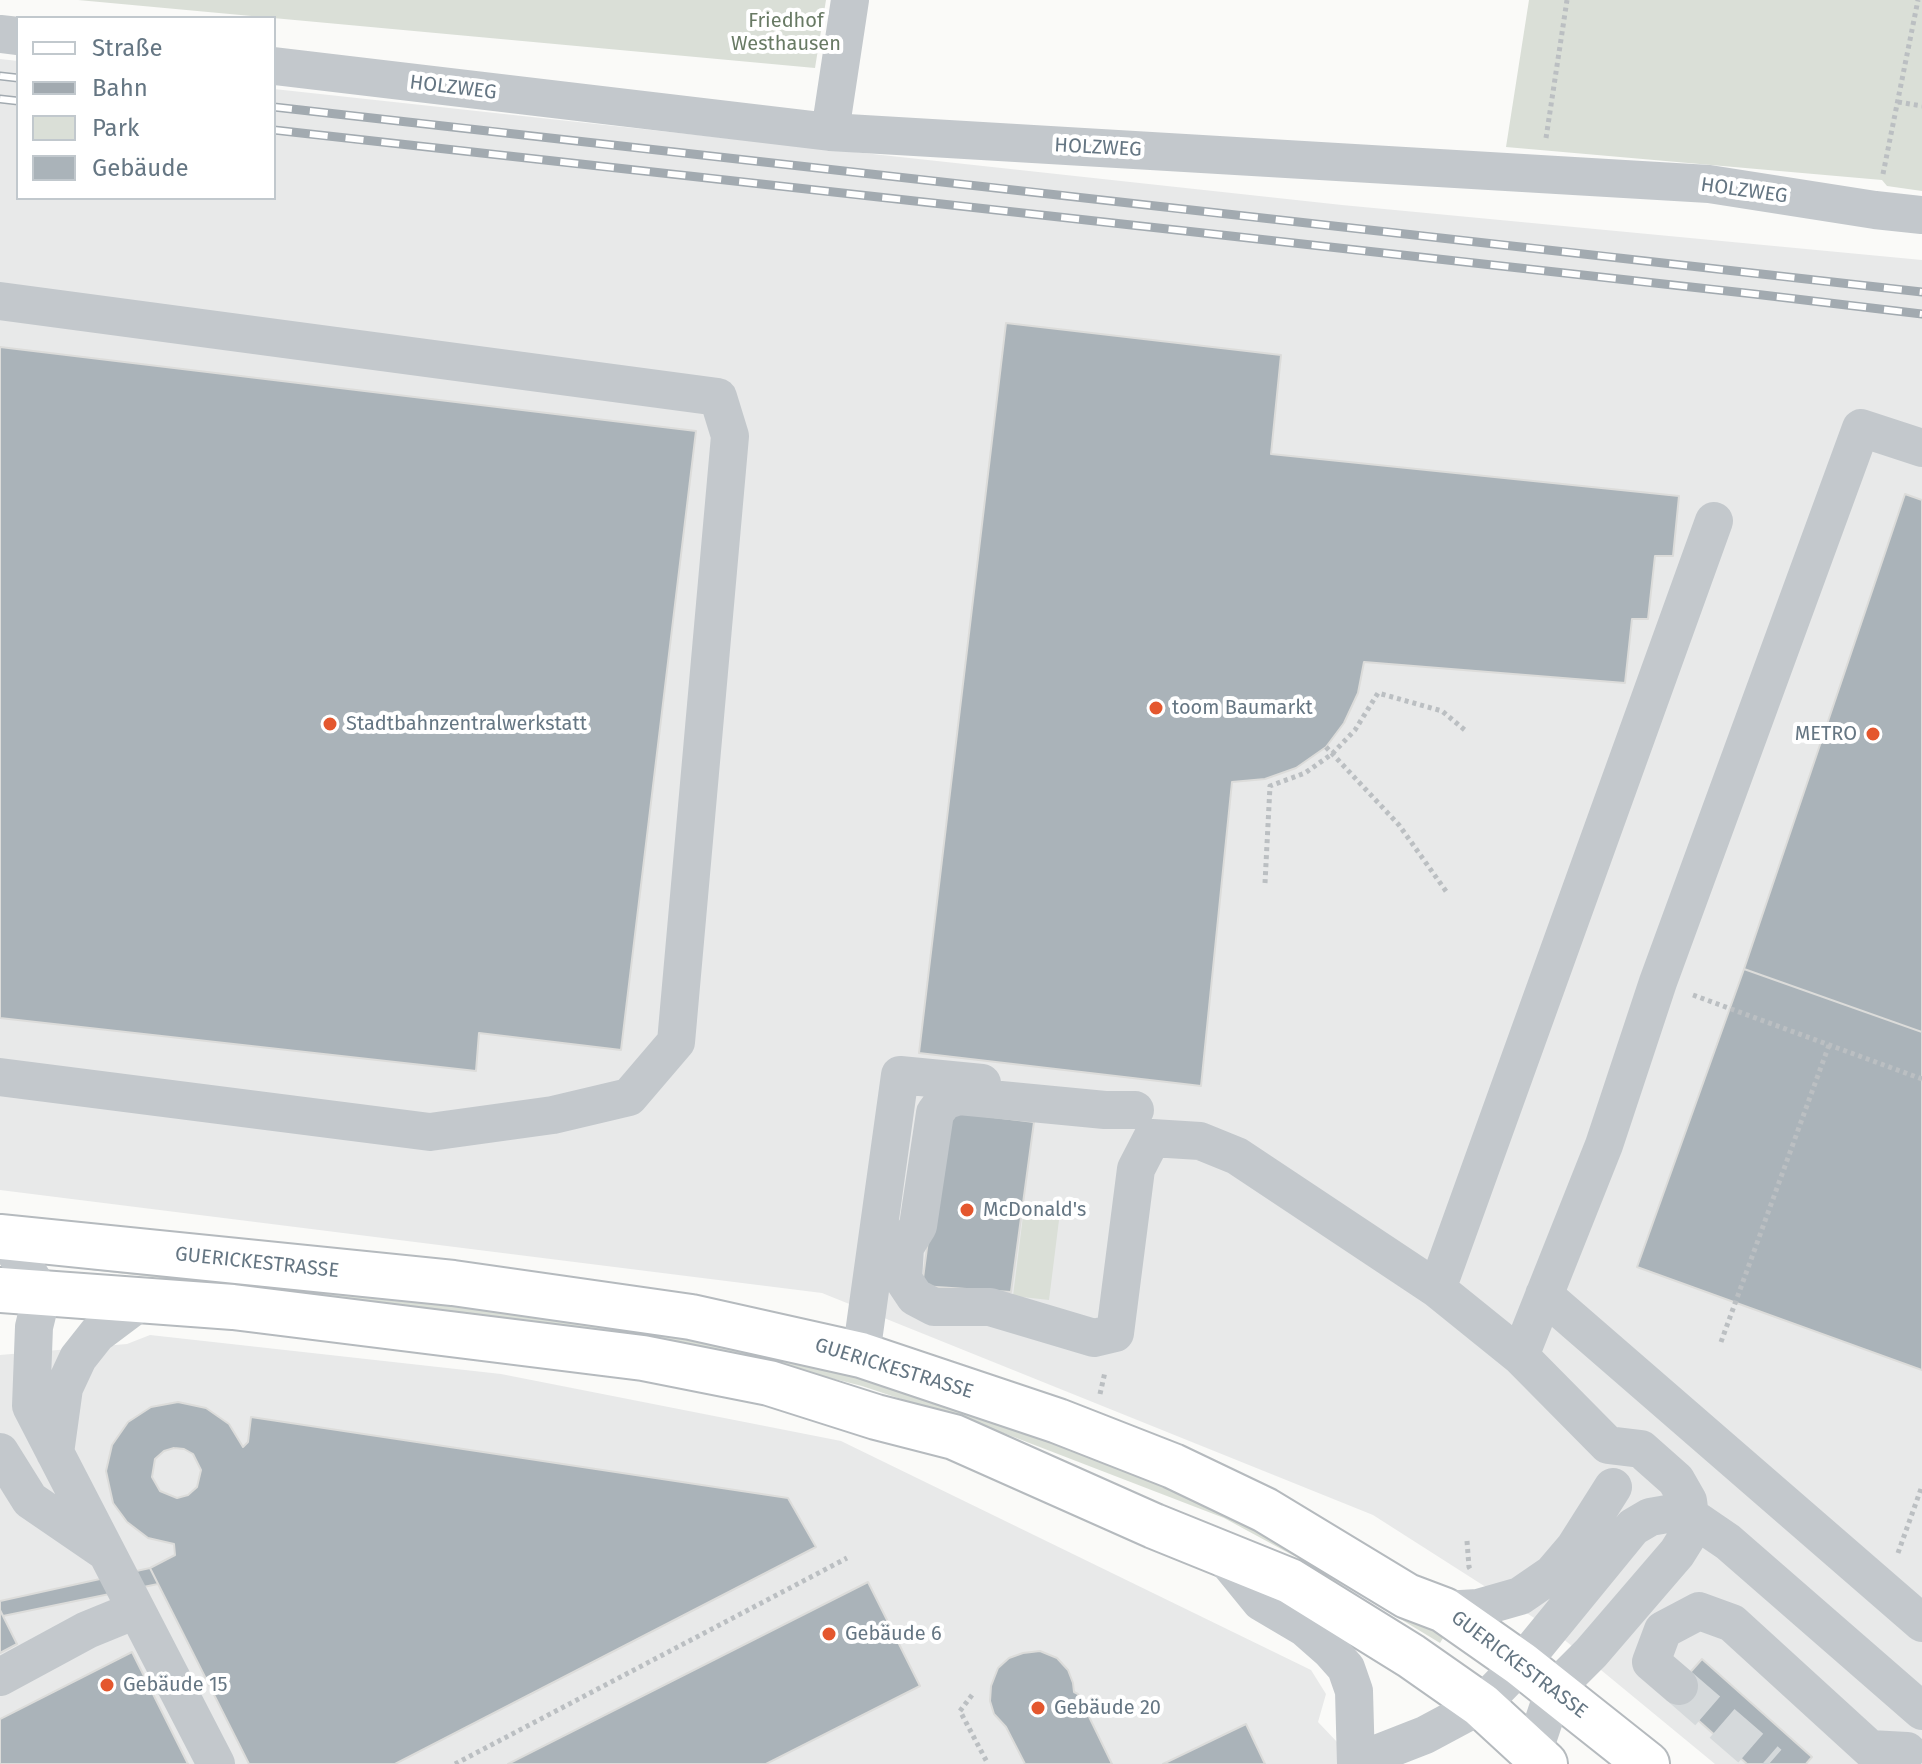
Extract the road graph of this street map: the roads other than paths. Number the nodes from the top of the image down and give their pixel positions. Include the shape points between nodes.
1 (850, 0) edge
2 (276, 66) edge
3 (830, 132) junction
4 (1922, 215) edge
5 (0, 301) edge
6 (1922, 448) edge
7 (1714, 521) dead end
8 (0, 1077) edge
9 (1144, 1124) junction
10 (2, 1239) edge
11 (1437, 1289) junction
12 (21, 1292) edge
13 (1544, 1295) junction
14 (141, 1301) junction
15 (861, 1355) junction
16 (1520, 1356) junction
17 (1608, 1445) junction
18 (0, 1452) edge
19 (55, 1453) junction
20 (1613, 1487) junction
21 (1690, 1516) junction
22 (1612, 1550) junction
23 (107, 1553) junction
24 (1221, 1553) junction
25 (136, 1610) junction
26 (1444, 1610) junction
27 (1922, 1623) edge
28 (0, 1677) edge
29 (1538, 1677) junction
30 (1679, 1686) tunnel mouth
31 (1481, 1705) junction
32 (1922, 1711) edge
33 (1905, 1753) edge
34 (1539, 1759) edge
35 (1356, 1763) edge
36 (216, 1764) edge
37 (1647, 1764) edge

1 - 3 street
2 - 3 street, HOLZWEG
3 - 4 street, HOLZWEG via 1709,184
5 - 8 street via 718,397 730,436 676,1042 629,1097 553,1115 430,1132
6 - 13 street via 1861,428 1658,982 1604,1145
7 - 11 street
9 - 9 street via 1115,1333 1094,1338 990,1307 934,1307 915,1297 903,1279 905,1247 918,1226 935,1113 944,1101 959,1096 1105,1110
9 - 11 street via 1237,1156
9 - 15 street via 1107,1097 1088,1093 900,1075
10 - 12 street
10 - 15 main road, GUERICKESTRASSE via 468,1285 691,1317
11 - 16 street
12 - 14 main road
12 - 19 street via 34,1327 31,1406
13 - 16 street
13 - 27 street
14 - 19 street via 97,1334 78,1358 64,1388
14 - 24 main road via 233,1307 643,1358 769,1383 954,1437
15 - 26 main road, GUERICKESTRASSE via 1173,1466 1265,1510 1407,1596
16 - 17 street
17 - 20 street
17 - 21 street via 1641,1449 1676,1480
18 - 23 street via 30,1500
19 - 23 street
20 - 22 street via 1623,1520
20 - 26 street via 1552,1574 1520,1596 1478,1608
21 - 22 street via 1650,1517
21 - 29 street via 1687,1537 1677,1553 1591,1653
21 - 32 street via 1728,1542
22 - 29 street
23 - 25 street
24 - 31 main road via 1290,1581
24 - 35 street via 1261,1602 1305,1628 1346,1668 1354,1691
25 - 28 street
25 - 36 street
26 - 29 main road, GUERICKESTRASSE
29 - 31 street
29 - 34 street
29 - 37 main road, GUERICKESTRASSE
30 - 33 street via 1651,1662 1663,1630 1699,1611 1732,1623 1870,1749
31 - 34 main road
31 - 35 street

